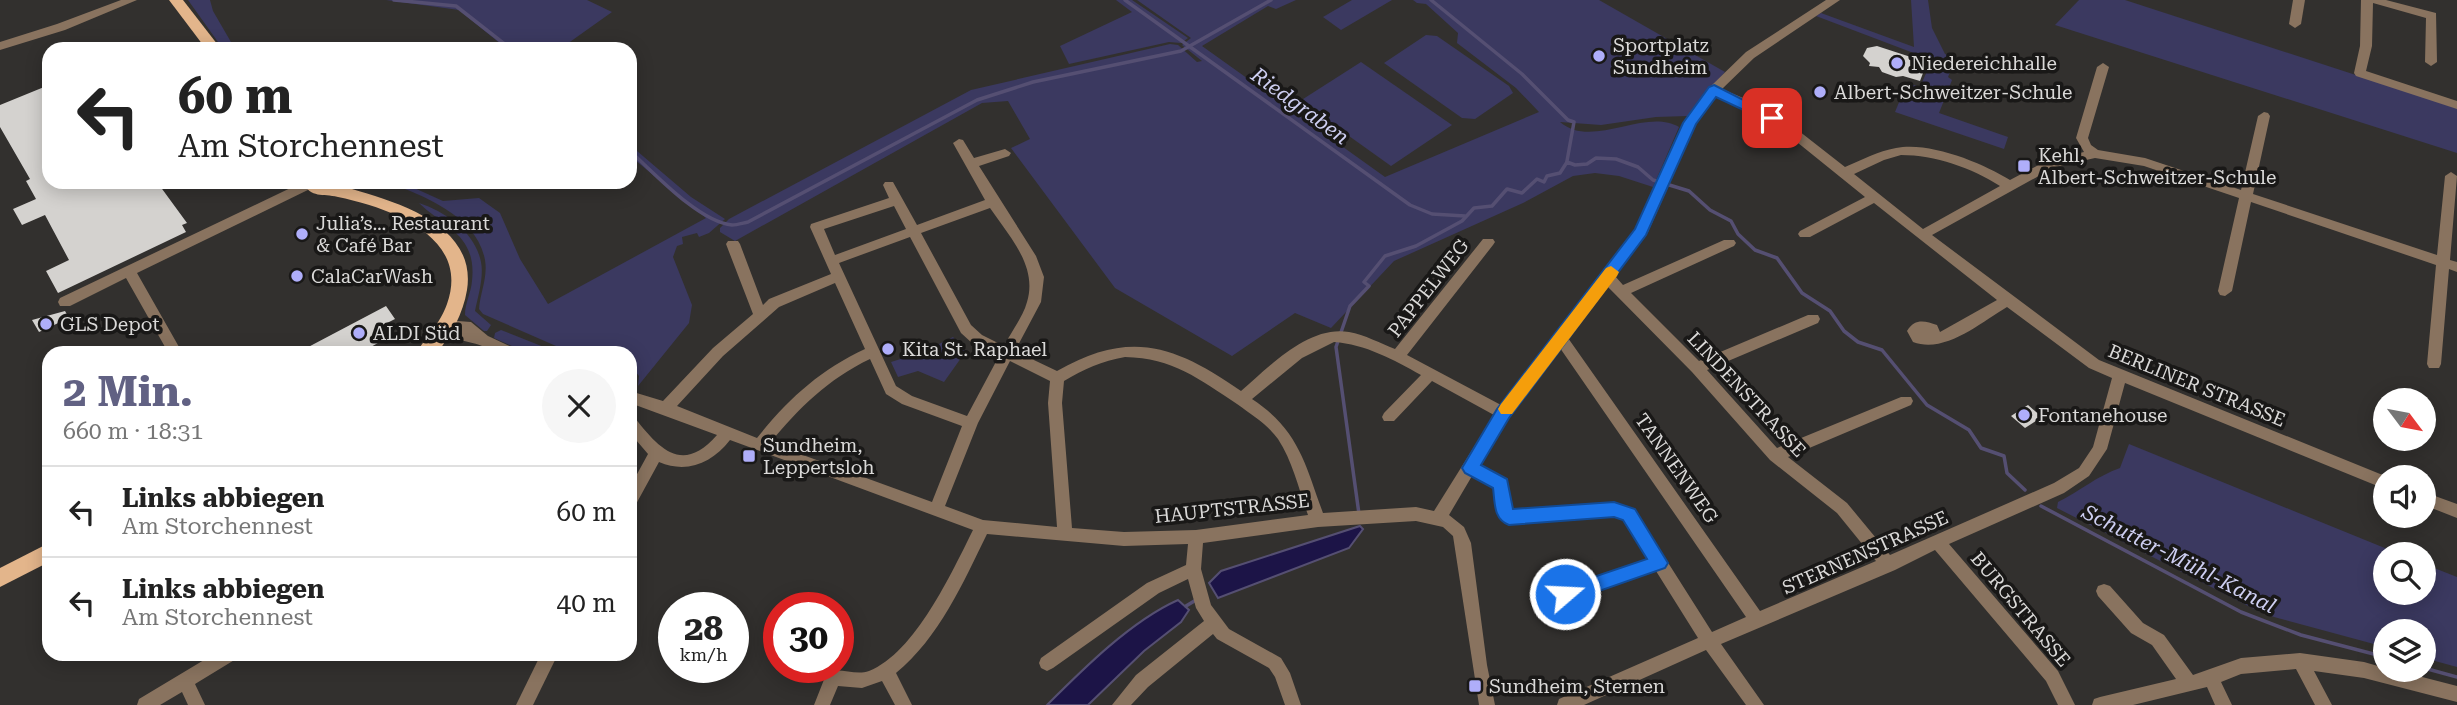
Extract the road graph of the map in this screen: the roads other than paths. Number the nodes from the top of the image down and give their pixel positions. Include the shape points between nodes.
1 (131, 0) edge
2 (1834, 0) edge
3 (2299, 0) edge
4 (2367, 0) edge
5 (2373, 0) edge
6 (175, 1) edge
7 (2398, 3) edge
8 (2295, 23) dead end
9 (208, 42) edge
10 (0, 46) edge
11 (2431, 62) dead end
12 (2103, 67) dead end
13 (1714, 90) junction
14 (2457, 105) edge
15 (2264, 116) dead end
16 (959, 143) dead end
17 (1005, 153) dead end
18 (2095, 155) junction
19 (971, 164) junction
20 (1844, 173) junction
21 (2451, 176) dead end
22 (889, 185) dead end
23 (2010, 186) junction
24 (313, 189) edge
25 (326, 189) edge
26 (365, 189) edge
27 (2247, 196) junction
28 (1875, 197) junction
29 (897, 200) junction
30 (380, 202) junction
31 (993, 202) junction
32 (915, 231) junction
33 (1805, 234) dead end
34 (1922, 235) junction
35 (1488, 243) dead end
36 (1729, 243) dead end
37 (733, 244) dead end
38 (832, 261) junction
39 (2451, 265) edge
40 (129, 271) junction
41 (838, 276) junction
42 (1607, 277) junction
43 (1623, 291) junction
44 (2225, 291) dead end
45 (2007, 301) junction
46 (65, 302) dead end
47 (760, 315) junction
48 (1813, 319) dead end
49 (445, 326) junction
50 (1561, 338) junction
51 (1933, 340) dead end
52 (171, 346) edge
53 (422, 346) edge
54 (432, 346) edge
55 (496, 346) edge
56 (872, 352) junction
57 (1006, 354) junction
58 (1398, 357) junction
59 (2434, 364) dead end
60 (1697, 368) junction
61 (1429, 375) junction
62 (2120, 376) junction
63 (1057, 379) junction
64 (637, 399) edge
65 (1241, 400) junction
66 (1906, 401) dead end
67 (666, 408) junction
68 (1503, 413) junction
69 (1389, 417) dead end
70 (971, 423) junction
71 (637, 430) edge
72 (727, 433) junction
73 (760, 445) junction
74 (656, 453) junction
75 (1775, 456) junction
76 (1471, 468) junction
77 (2373, 477) edge
78 (637, 488) edge
79 (2436, 503) edge
80 (936, 510) junction
81 (2457, 512) edge
82 (1439, 517) junction
83 (1318, 520) junction
84 (983, 527) junction
85 (1065, 534) junction
86 (1196, 537) junction
87 (1938, 543) junction
88 (42, 556) edge
89 (1659, 563) junction
90 (1889, 565) junction
91 (1193, 569) junction
92 (0, 578) edge
93 (2104, 591) dead end
94 (1565, 594) dead end
95 (1758, 621) junction
96 (1214, 623) junction
97 (1708, 640) junction
98 (218, 661) edge
99 (546, 661) edge
100 (2300, 661) junction
101 (1047, 663) dead end
102 (886, 672) junction
103 (2211, 678) junction
104 (185, 681) junction
105 (2190, 684) junction
106 (2457, 694) edge
107 (145, 705) edge
108 (197, 705) edge
109 (524, 705) edge
110 (822, 705) edge
111 (904, 705) edge
112 (1120, 705) edge
113 (1293, 705) edge
114 (1487, 705) edge
115 (1565, 705) edge
116 (1756, 705) edge
117 (2067, 705) edge
118 (2100, 705) edge
119 (2224, 705) edge
120 (2324, 705) edge

1 - 10 street
2 - 13 street via 1750,55
3 - 8 street
4 - 14 street via 2360,73
5 - 7 street
6 - 9 main road
7 - 11 street via 2432,16
12 - 18 street via 2082,138
13 - 20 street, BERLINER STRASSE via 1786,127
13 - 42 street via 1690,123 1641,232
15 - 27 street
16 - 19 street
17 - 19 street
18 - 23 street via 2052,163
18 - 27 street via 2146,162
19 - 31 street
20 - 23 street via 1907,150 1987,174
20 - 28 street, BERLINER STRASSE
21 - 39 street
22 - 29 street
23 - 34 street
24 - 40 street
25 - 30 main road
26 - 30 main road
27 - 39 street
27 - 44 street
28 - 33 street
28 - 34 street, BERLINER STRASSE
29 - 32 street
29 - 38 street via 816,227
30 - 49 main road via 428,226 458,257 460,292
31 - 32 street
31 - 57 street via 1031,259 1037,277 1034,302
32 - 38 street
32 - 57 street via 966,329
34 - 45 street, BERLINER STRASSE
35 - 58 street, PAPPELWEG
36 - 43 street
37 - 47 street
38 - 41 street
39 - 59 street
40 - 46 street
40 - 52 street
41 - 47 street via 774,303
41 - 56 street
42 - 43 street, LINDENSTRASSE
42 - 50 street
43 - 60 street, LINDENSTRASSE
45 - 51 street
45 - 62 street, BERLINER STRASSE via 2072,350
47 - 67 street
48 - 60 street
49 - 53 main road
49 - 54 main road
49 - 55 street via 457,335
50 - 68 street
50 - 95 street, TANNENWEG
56 - 70 street via 891,390
56 - 73 street via 828,373 795,401
57 - 63 street
57 - 70 street
58 - 61 street
58 - 65 street via 1341,337 1315,344
60 - 75 street, LINDENSTRASSE
61 - 68 street
61 - 69 street
62 - 77 street, BERLINER STRASSE
62 - 87 street, STERNENSTRASSE via 2100,449 2084,472
63 - 65 street via 1087,362 1135,349 1178,361
63 - 85 street
64 - 67 street, HAUPTSTRASSE
65 - 83 street via 1277,426 1288,442
66 - 75 street
67 - 72 street, HAUPTSTRASSE
68 - 76 street
70 - 80 street
71 - 74 street
72 - 73 street, HAUPTSTRASSE
72 - 74 street via 700,459 676,462
73 - 80 street, HAUPTSTRASSE
74 - 78 street
75 - 90 street, LINDENSTRASSE via 1842,508
76 - 82 street
76 - 89 street via 1500,484 1509,517 1624,511
79 - 81 street
80 - 84 street, HAUPTSTRASSE
82 - 83 street, HAUPTSTRASSE via 1416,514
82 - 114 street via 1456,528 1464,543
83 - 86 street, HAUPTSTRASSE
84 - 85 street, HAUPTSTRASSE
84 - 102 street via 922,636
85 - 86 street, HAUPTSTRASSE via 1124,539
86 - 91 street
87 - 90 street, STERNENSTRASSE
87 - 117 street, BURGSTRASSE via 2052,676
88 - 92 main road
89 - 94 street
89 - 97 street
90 - 95 street, STERNENSTRASSE
91 - 96 street
91 - 101 street via 1153,588
93 - 105 street via 2137,628 2158,640
95 - 97 street, STERNENSTRASSE
96 - 112 street via 1142,681
96 - 113 street via 1223,634 1275,663
97 - 115 street, STERNENSTRASSE
97 - 116 street
98 - 104 street
99 - 109 street
100 - 103 street via 2241,666
100 - 106 street via 2364,670
100 - 120 street
102 - 110 street via 866,680 834,678
102 - 111 street
103 - 105 street
103 - 119 street
104 - 107 street
104 - 108 street
105 - 118 street

